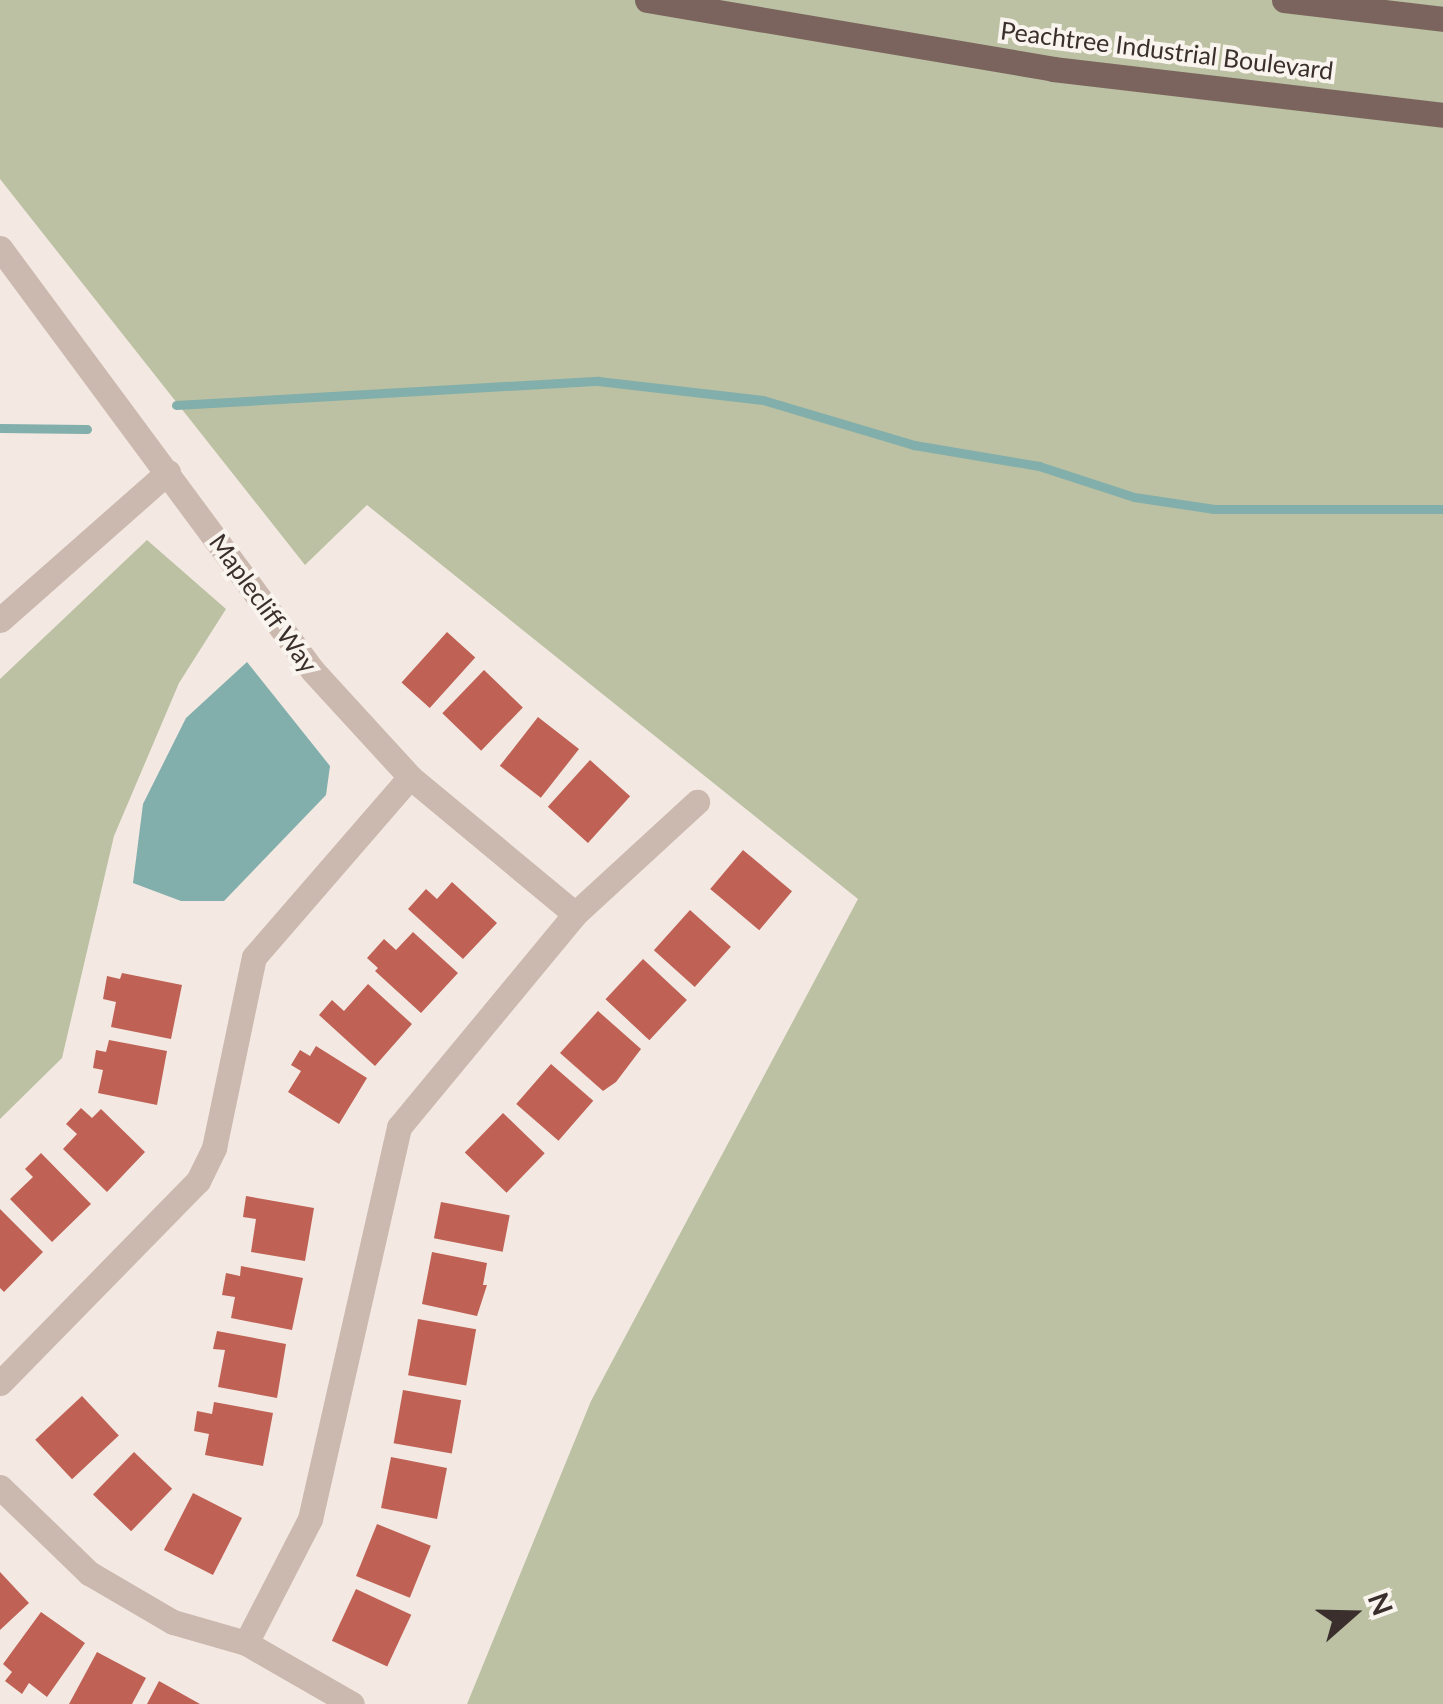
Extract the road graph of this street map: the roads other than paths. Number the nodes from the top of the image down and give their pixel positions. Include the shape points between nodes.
1 (646, 0) edge
2 (1284, 0) edge
3 (1443, 19) edge
4 (1443, 116) edge
5 (0, 248) edge
6 (168, 472) junction
7 (0, 620) edge
8 (410, 776) junction
9 (697, 802) dead end
10 (575, 914) junction
11 (0, 1383) edge
12 (0, 1486) edge
13 (246, 1643) junction
14 (352, 1704) edge

1 - 4 main road, Peachtree Industrial Boulevard via 1053,69
2 - 3 main road
5 - 6 street, Maplecliff Way
6 - 7 street
6 - 8 street, Maplecliff Way via 313,671
8 - 10 street, Maplecliff Way
8 - 11 street via 254,957 214,1148 198,1181
9 - 10 street
10 - 13 street via 400,1127 310,1519
12 - 13 street via 89,1573 174,1622
13 - 14 street

